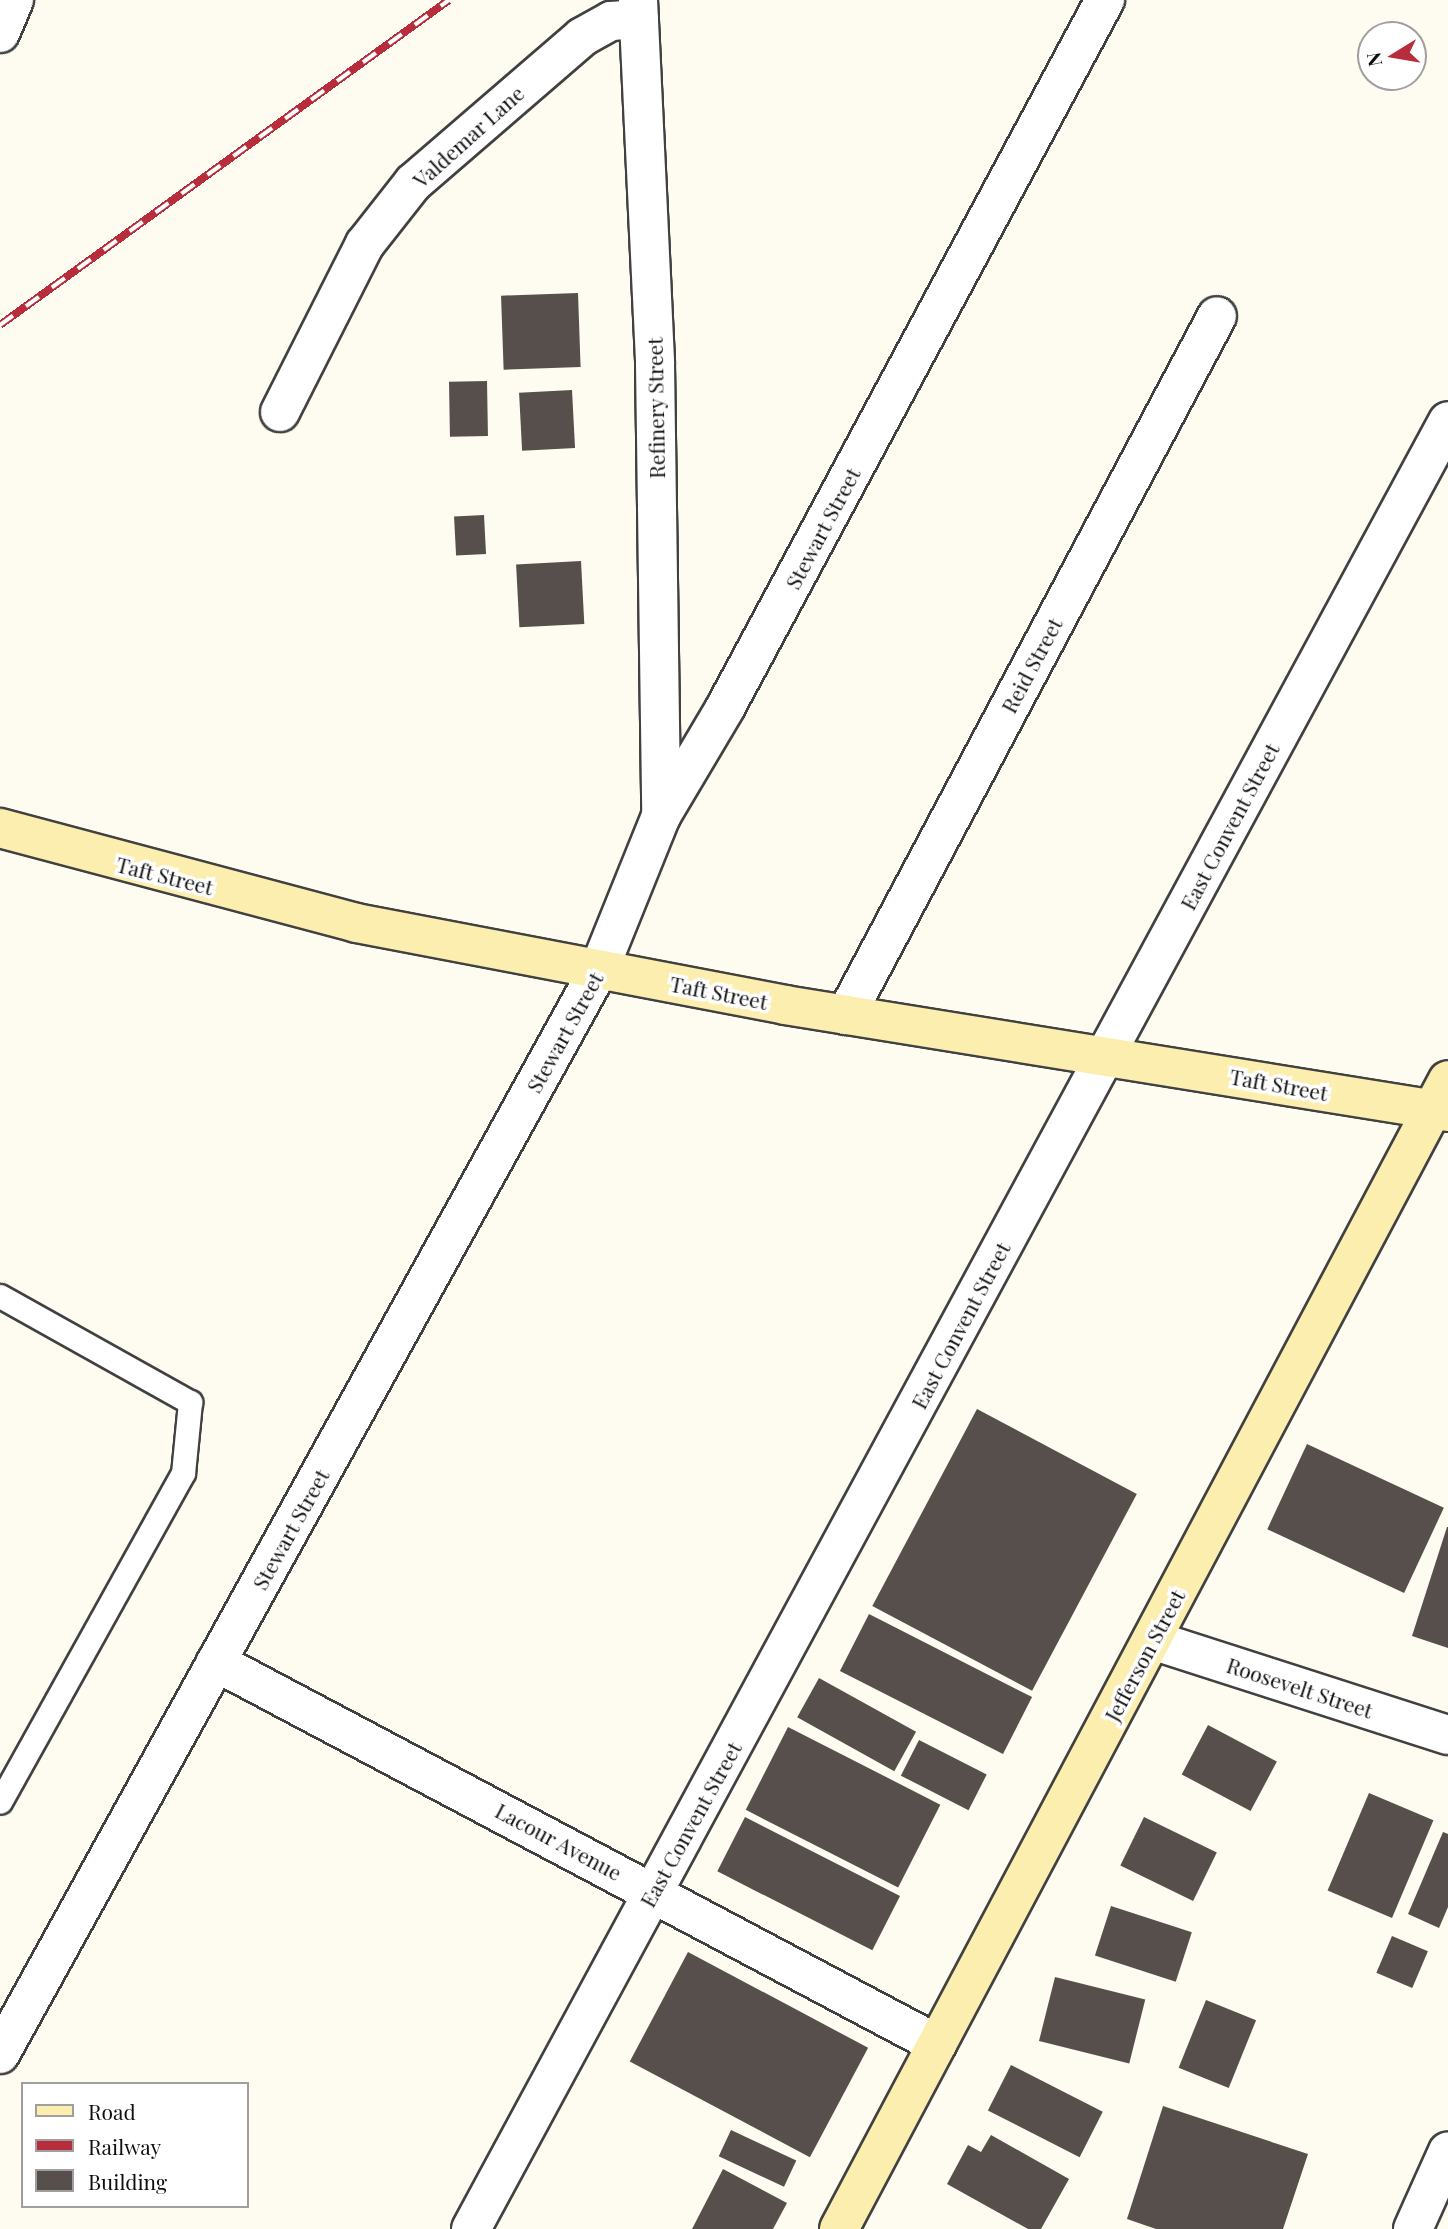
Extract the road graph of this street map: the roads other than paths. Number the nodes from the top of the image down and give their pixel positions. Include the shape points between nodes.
1 (14, 0) edge
2 (1105, 0) edge
3 (638, 10) edge
4 (0, 33) edge
5 (1217, 316) dead end
6 (280, 412) dead end
7 (1448, 421) edge
8 (661, 816) junction
9 (0, 828) edge
10 (0, 847) edge
11 (69, 850) junction
12 (600, 967) junction
13 (846, 1014) junction
14 (1105, 1055) junction
15 (1443, 1101) edge
16 (0, 1296) edge
17 (1153, 1640) junction
18 (216, 1662) junction
19 (1448, 1735) edge
20 (0, 1802) edge
21 (654, 1891) junction
22 (937, 2044) junction
23 (0, 2054) edge
24 (1448, 2151) edge
25 (471, 2229) edge
26 (840, 2229) edge
27 (1413, 2229) edge

1 - 4 street
2 - 8 street, Stewart Street via 725,708
3 - 6 street, Valdemar Lane via 582,37 413,183 365,244
3 - 8 street, Refinery Street via 655,364
5 - 13 street, Reid Street
7 - 14 street, East Convent Street
8 - 12 street, Stewart Street
9 - 11 street, Taft Street
10 - 11 street
11 - 12 street, Taft Street via 356,923
12 - 13 street, Taft Street
12 - 18 street, Stewart Street
13 - 14 street, Taft Street
14 - 15 street, Taft Street
14 - 21 street, East Convent Street
15 - 17 street, Jefferson Street
16 - 20 lane via 190,1402 183,1474
17 - 19 street, Roosevelt Street
17 - 22 street, Jefferson Street
18 - 21 street, Lacour Avenue
18 - 23 street, Stewart Street
21 - 22 street, Lacour Avenue
21 - 25 street, East Convent Street
22 - 26 street, Jefferson Street
24 - 27 street

